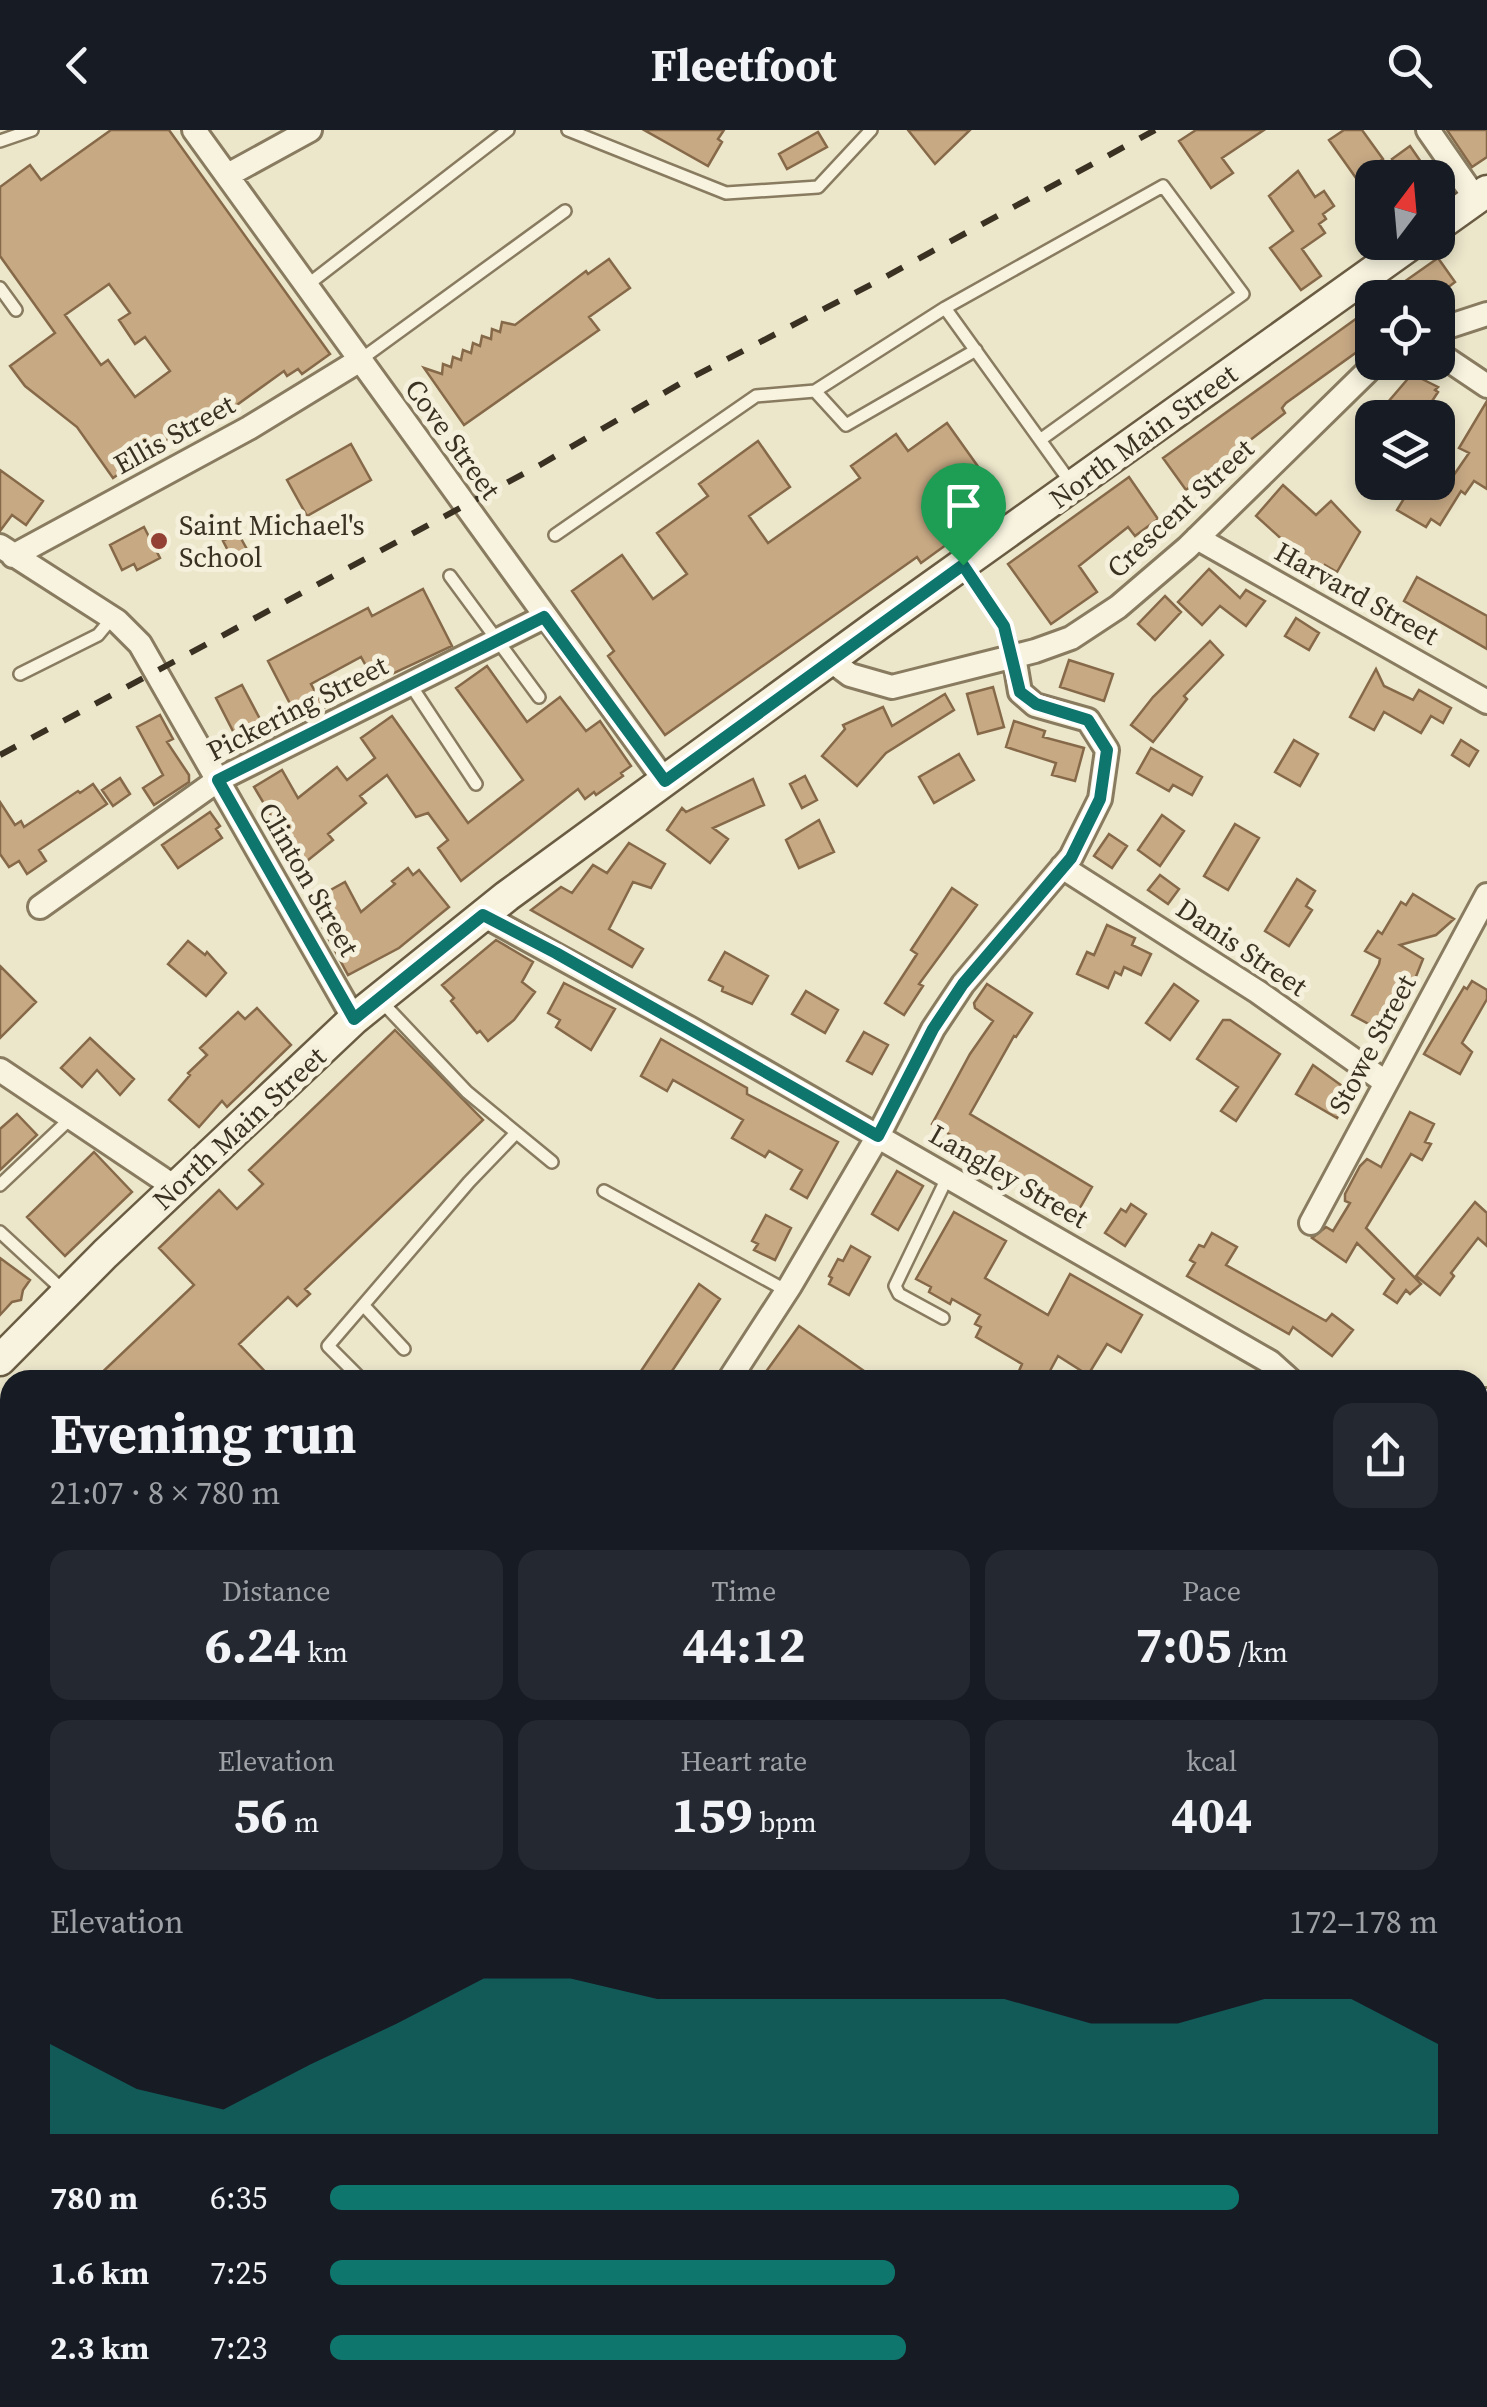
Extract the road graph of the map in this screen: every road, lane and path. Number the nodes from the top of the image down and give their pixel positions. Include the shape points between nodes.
1 (32, 130) edge
2 (194, 130) edge
3 (310, 130) edge
4 (508, 130) edge
5 (568, 130) edge
6 (870, 130) edge
7 (1428, 130) edge
8 (0, 141) edge
9 (228, 176) junction
10 (1481, 195) edge
11 (566, 210) dead end
12 (1455, 214) edge
13 (1396, 260) edge
14 (1375, 280) edge
15 (306, 286) junction
16 (0, 288) edge
17 (1355, 297) edge
18 (944, 308) junction
19 (16, 310) dead end
20 (1487, 314) edge
21 (1455, 324) edge
22 (976, 350) junction
23 (360, 360) junction
24 (1455, 364) edge
25 (1359, 380) edge
26 (1487, 386) edge
27 (815, 392) junction
28 (1040, 440) junction
29 (1074, 486) junction
30 (555, 535) dead end
31 (1197, 538) junction
32 (7, 551) edge
33 (963, 565) junction
34 (450, 576) dead end
35 (544, 617) junction
36 (112, 618) junction
37 (496, 640) junction
38 (1014, 656) junction
39 (830, 660) junction
40 (20, 674) dead end
41 (410, 684) junction
42 (539, 697) dead end
43 (1487, 702) edge
44 (218, 780) junction
45 (665, 781) junction
46 (476, 784) dead end
47 (1062, 867) junction
48 (1487, 895) edge
49 (40, 908) dead end
50 (483, 915) junction
51 (379, 998) junction
52 (354, 1019) junction
53 (0, 1070) edge
54 (1385, 1082) junction
55 (72, 1118) junction
56 (516, 1133) junction
57 (878, 1136) junction
58 (552, 1162) dead end
59 (948, 1176) junction
60 (0, 1185) edge
61 (176, 1188) junction
62 (604, 1190) dead end
63 (1311, 1223) dead end
64 (0, 1232) edge
65 (787, 1291) junction
66 (66, 1293) junction
67 (364, 1306) junction
68 (944, 1318) dead end
69 (404, 1349) dead end
70 (0, 1360) edge
71 (352, 1370) edge
72 (736, 1370) edge
73 (1279, 1370) edge

1 - 8 lane
2 - 9 street, Cove Street
3 - 9 street
4 - 15 lane
5 - 6 lane via 726,193 818,187
7 - 10 street
9 - 15 street, Cove Street
10 - 12 main road
11 - 23 lane
13 - 14 main road, North Main Street
15 - 23 street, Cove Street
16 - 19 lane
17 - 29 main road, North Main Street
18 - 22 lane
18 - 27 lane
18 - 28 lane via 1162,186 1243,294
20 - 21 street
22 - 27 lane via 846,426
22 - 28 lane
23 - 32 street, Ellis Street via 248,428
23 - 35 street, Cove Street
24 - 26 street
25 - 31 street, Crescent Street
27 - 30 lane via 756,396
28 - 29 lane
29 - 33 main road, North Main Street
31 - 38 street, Crescent Street via 1071,638
31 - 43 street, Harvard Street
32 - 36 street, Clinton Street
33 - 38 lane via 1004,626
33 - 39 main road, North Main Street
34 - 37 lane
35 - 37 street, Pickering Street
35 - 45 street, Cove Street
36 - 40 lane via 98,636
36 - 44 street, Clinton Street via 140,644
37 - 41 street, Pickering Street
37 - 42 lane
38 - 39 street, Crescent Street via 892,687 850,675
38 - 47 street via 1020,692 1036,704 1088,720 1107,750 1100,799
39 - 45 main road, North Main Street
41 - 44 street, Pickering Street
41 - 46 lane
44 - 49 street, Pickering Street
44 - 52 street, Clinton Street
45 - 50 main road, North Main Street
47 - 54 street, Danis Street
47 - 57 street via 963,984
48 - 54 street, Stowe Street
50 - 51 main road, North Main Street
50 - 57 street, Langley Street
51 - 52 main road, North Main Street
51 - 56 lane via 467,1092
52 - 61 main road, North Main Street
53 - 55 street
54 - 63 street, Stowe Street
55 - 60 lane
55 - 61 street
56 - 58 lane
56 - 67 lane
57 - 59 street, Langley Street
57 - 65 street
59 - 68 lane via 895,1286
59 - 73 street, Langley Street
61 - 66 main road, North Main Street
62 - 65 lane
64 - 66 lane
65 - 72 street
66 - 70 main road, North Main Street
67 - 69 lane
67 - 71 lane via 328,1346

